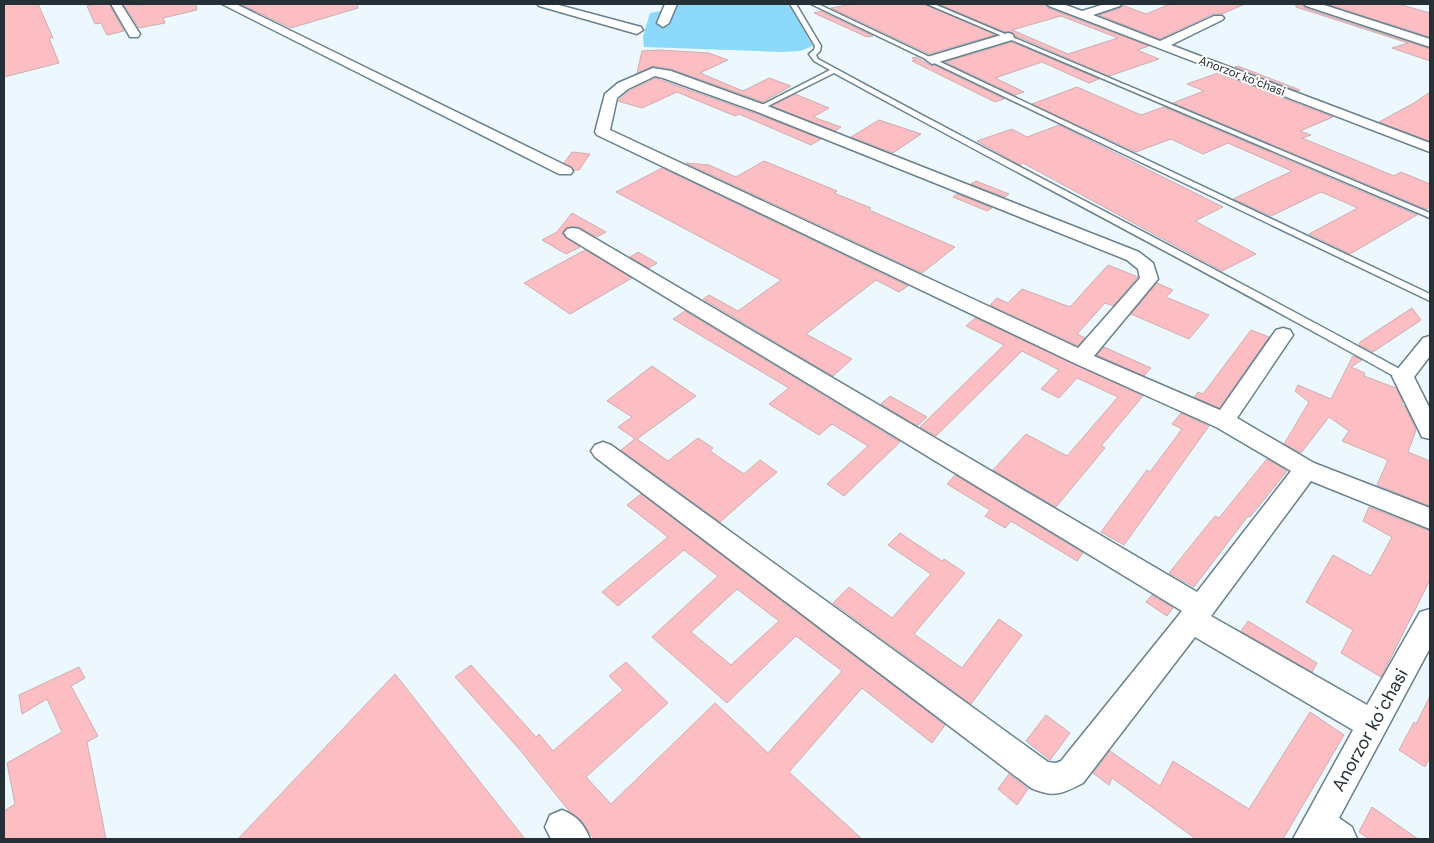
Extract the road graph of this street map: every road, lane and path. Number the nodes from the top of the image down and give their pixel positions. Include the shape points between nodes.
1 (116, 4) edge
2 (228, 4) edge
3 (543, 4) edge
4 (671, 4) edge
5 (793, 4) edge
6 (814, 4) edge
7 (930, 4) edge
8 (1053, 4) edge
9 (1116, 4) edge
10 (1310, 4) edge
11 (1082, 15) junction
12 (1218, 18) dead end
13 (663, 23) dead end
14 (637, 30) dead end
15 (134, 34) dead end
16 (1008, 37) junction
17 (1430, 43) edge
18 (1161, 45) junction
19 (932, 60) junction
20 (835, 70) junction
21 (760, 108) junction
22 (1430, 148) edge
23 (565, 171) dead end
24 (1430, 216) edge
25 (573, 233) dead end
26 (1430, 298) edge
27 (1282, 335) dead end
28 (1430, 343) edge
29 (1081, 358) junction
30 (1403, 376) junction
31 (1224, 421) junction
32 (1430, 431) edge
33 (603, 451) dead end
34 (1306, 468) junction
35 (1430, 519) edge
36 (1196, 614) junction
37 (1430, 621) edge
38 (1373, 725) junction
39 (1323, 834) edge

1 - 15 street
2 - 23 street
3 - 14 street
4 - 13 street
5 - 20 lane via 818,46 812,54 814,58
6 - 19 lane
7 - 16 lane
8 - 11 street, Anorzor koʻchasi
9 - 11 street
10 - 17 street
11 - 18 street, Anorzor koʻchasi
12 - 18 street
16 - 19 street
16 - 24 lane
18 - 22 street, Anorzor koʻchasi
19 - 26 lane
20 - 21 lane
20 - 30 lane
21 - 29 street via 1133,256 1147,267 1149,279
21 - 29 street via 654,72 624,86 610,97 602,132
25 - 36 street
27 - 31 street
28 - 30 street
29 - 31 street
30 - 32 street
31 - 34 street
33 - 36 street via 1042,777 1057,779 1072,772
34 - 35 street
34 - 36 street
36 - 38 street
37 - 38 street, Anorzor koʻchasi
38 - 39 street, Anorzor koʻchasi

